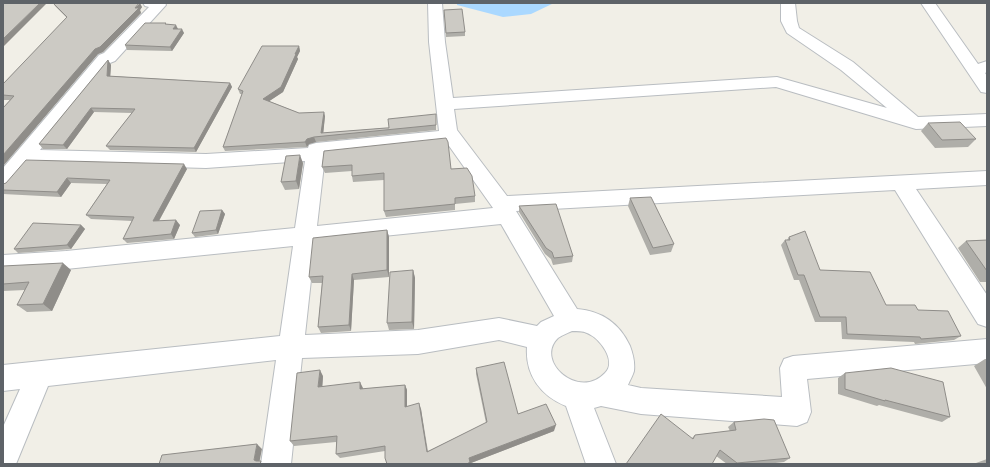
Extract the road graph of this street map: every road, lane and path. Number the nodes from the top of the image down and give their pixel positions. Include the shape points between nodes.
1 (150, 3) edge
2 (435, 3) edge
3 (788, 3) edge
4 (928, 3) edge
5 (981, 69) edge
6 (987, 88) edge
7 (445, 104) junction
8 (987, 120) edge
9 (916, 123) junction
10 (452, 136) junction
11 (315, 154) junction
12 (24, 156) junction
13 (987, 178) edge
14 (3, 182) edge
15 (900, 183) junction
16 (504, 210) junction
17 (305, 236) junction
18 (3, 264) edge
19 (987, 316) edge
20 (570, 320) junction
21 (542, 339) junction
22 (291, 347) junction
23 (987, 351) edge
24 (40, 374) junction
25 (3, 378) edge
26 (589, 395) junction
27 (3, 460) edge
28 (276, 464) edge
29 (601, 464) edge

1 - 12 street via 159,5 109,58 105,58
2 - 7 street
3 - 9 street via 792,30 847,66
4 - 5 street
5 - 6 street
7 - 9 street via 777,82
7 - 10 street via 448,131
8 - 9 street
10 - 11 street via 316,150
10 - 16 street
11 - 12 street via 206,161
11 - 17 street
12 - 14 street
13 - 15 street
15 - 16 street
15 - 19 street
16 - 17 street
16 - 20 street
17 - 18 street
17 - 22 street
20 - 21 street via 554,326
20 - 26 street via 595,324 606,331 615,340 620,352 622,364 612,386
21 - 22 street via 499,329 418,342
21 - 26 street via 538,350 543,374 563,392
22 - 24 street
22 - 28 street
23 - 26 street via 793,368 797,412 641,402
24 - 25 street
24 - 27 street
26 - 29 street

